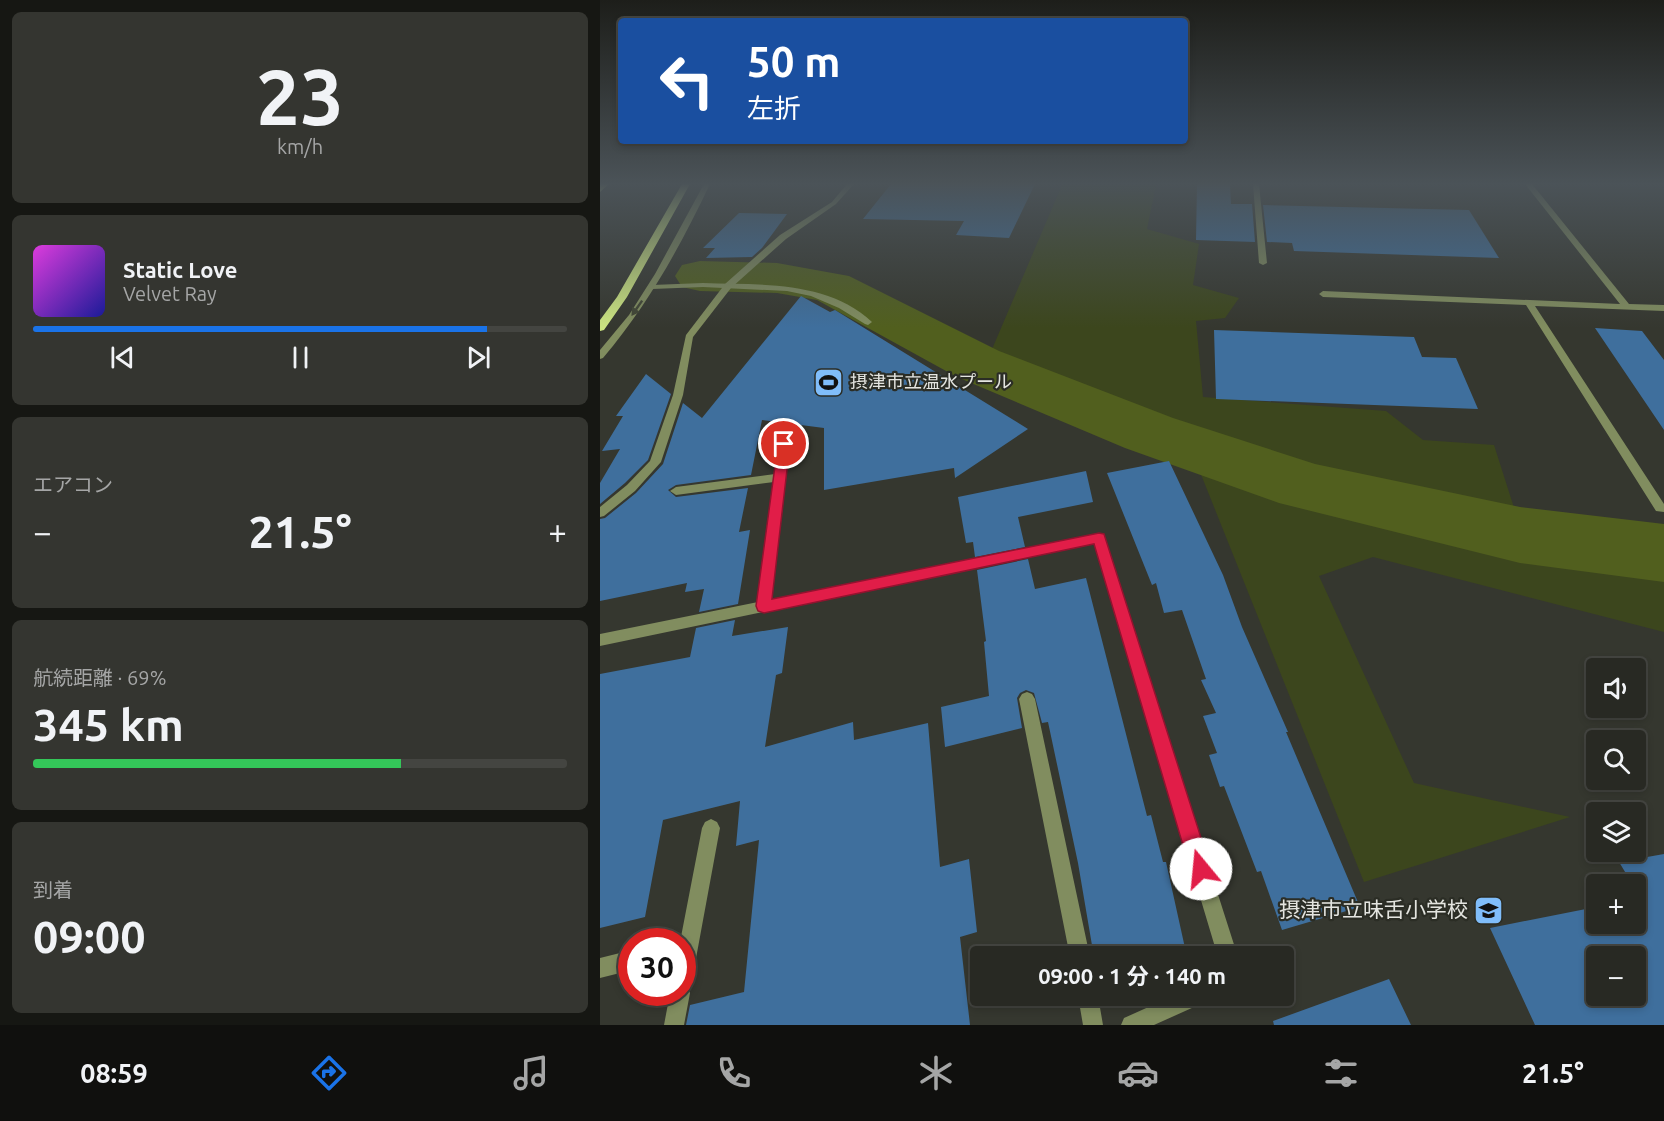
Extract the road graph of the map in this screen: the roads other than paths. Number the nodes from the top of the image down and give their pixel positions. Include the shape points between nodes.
1 (659, 232) edge
2 (681, 232) edge
3 (791, 232) edge
4 (1260, 232) edge
5 (1566, 232) edge
6 (1263, 263) dead end
7 (730, 284) junction
8 (652, 287) junction
9 (1323, 294) dead end
10 (1529, 303) junction
11 (1626, 306) junction
12 (1664, 308) edge
13 (868, 322) dead end
14 (600, 328) edge
15 (600, 356) edge
16 (784, 444) dead end
17 (780, 477) junction
18 (676, 490) dead end
19 (1664, 508) edge
20 (600, 513) edge
21 (764, 606) junction
22 (600, 640) edge
23 (1028, 699) dead end
24 (711, 828) dead end
25 (690, 928) edge
26 (1078, 946) edge
27 (1225, 946) edge
28 (618, 964) edge
29 (600, 968) edge
30 (678, 1006) edge
31 (1090, 1006) edge
32 (1174, 1006) edge
33 (674, 1025) edge
34 (1093, 1025) edge
35 (1131, 1025) edge

1 - 14 main road
2 - 8 street
3 - 7 street
4 - 6 street
5 - 11 street
7 - 8 street
7 - 13 street via 813,294
7 - 20 street via 689,337 678,395 655,462
8 -> 15 street
9 - 10 street
10 - 11 street
10 - 19 street via 1660,508
11 - 12 street
16 - 17 street
17 - 18 street
17 - 21 street
21 - 22 street
21 - 27 street via 1099,538
23 - 26 street
24 - 25 street
28 - 29 street
30 - 33 street
31 - 34 street
32 - 35 street

